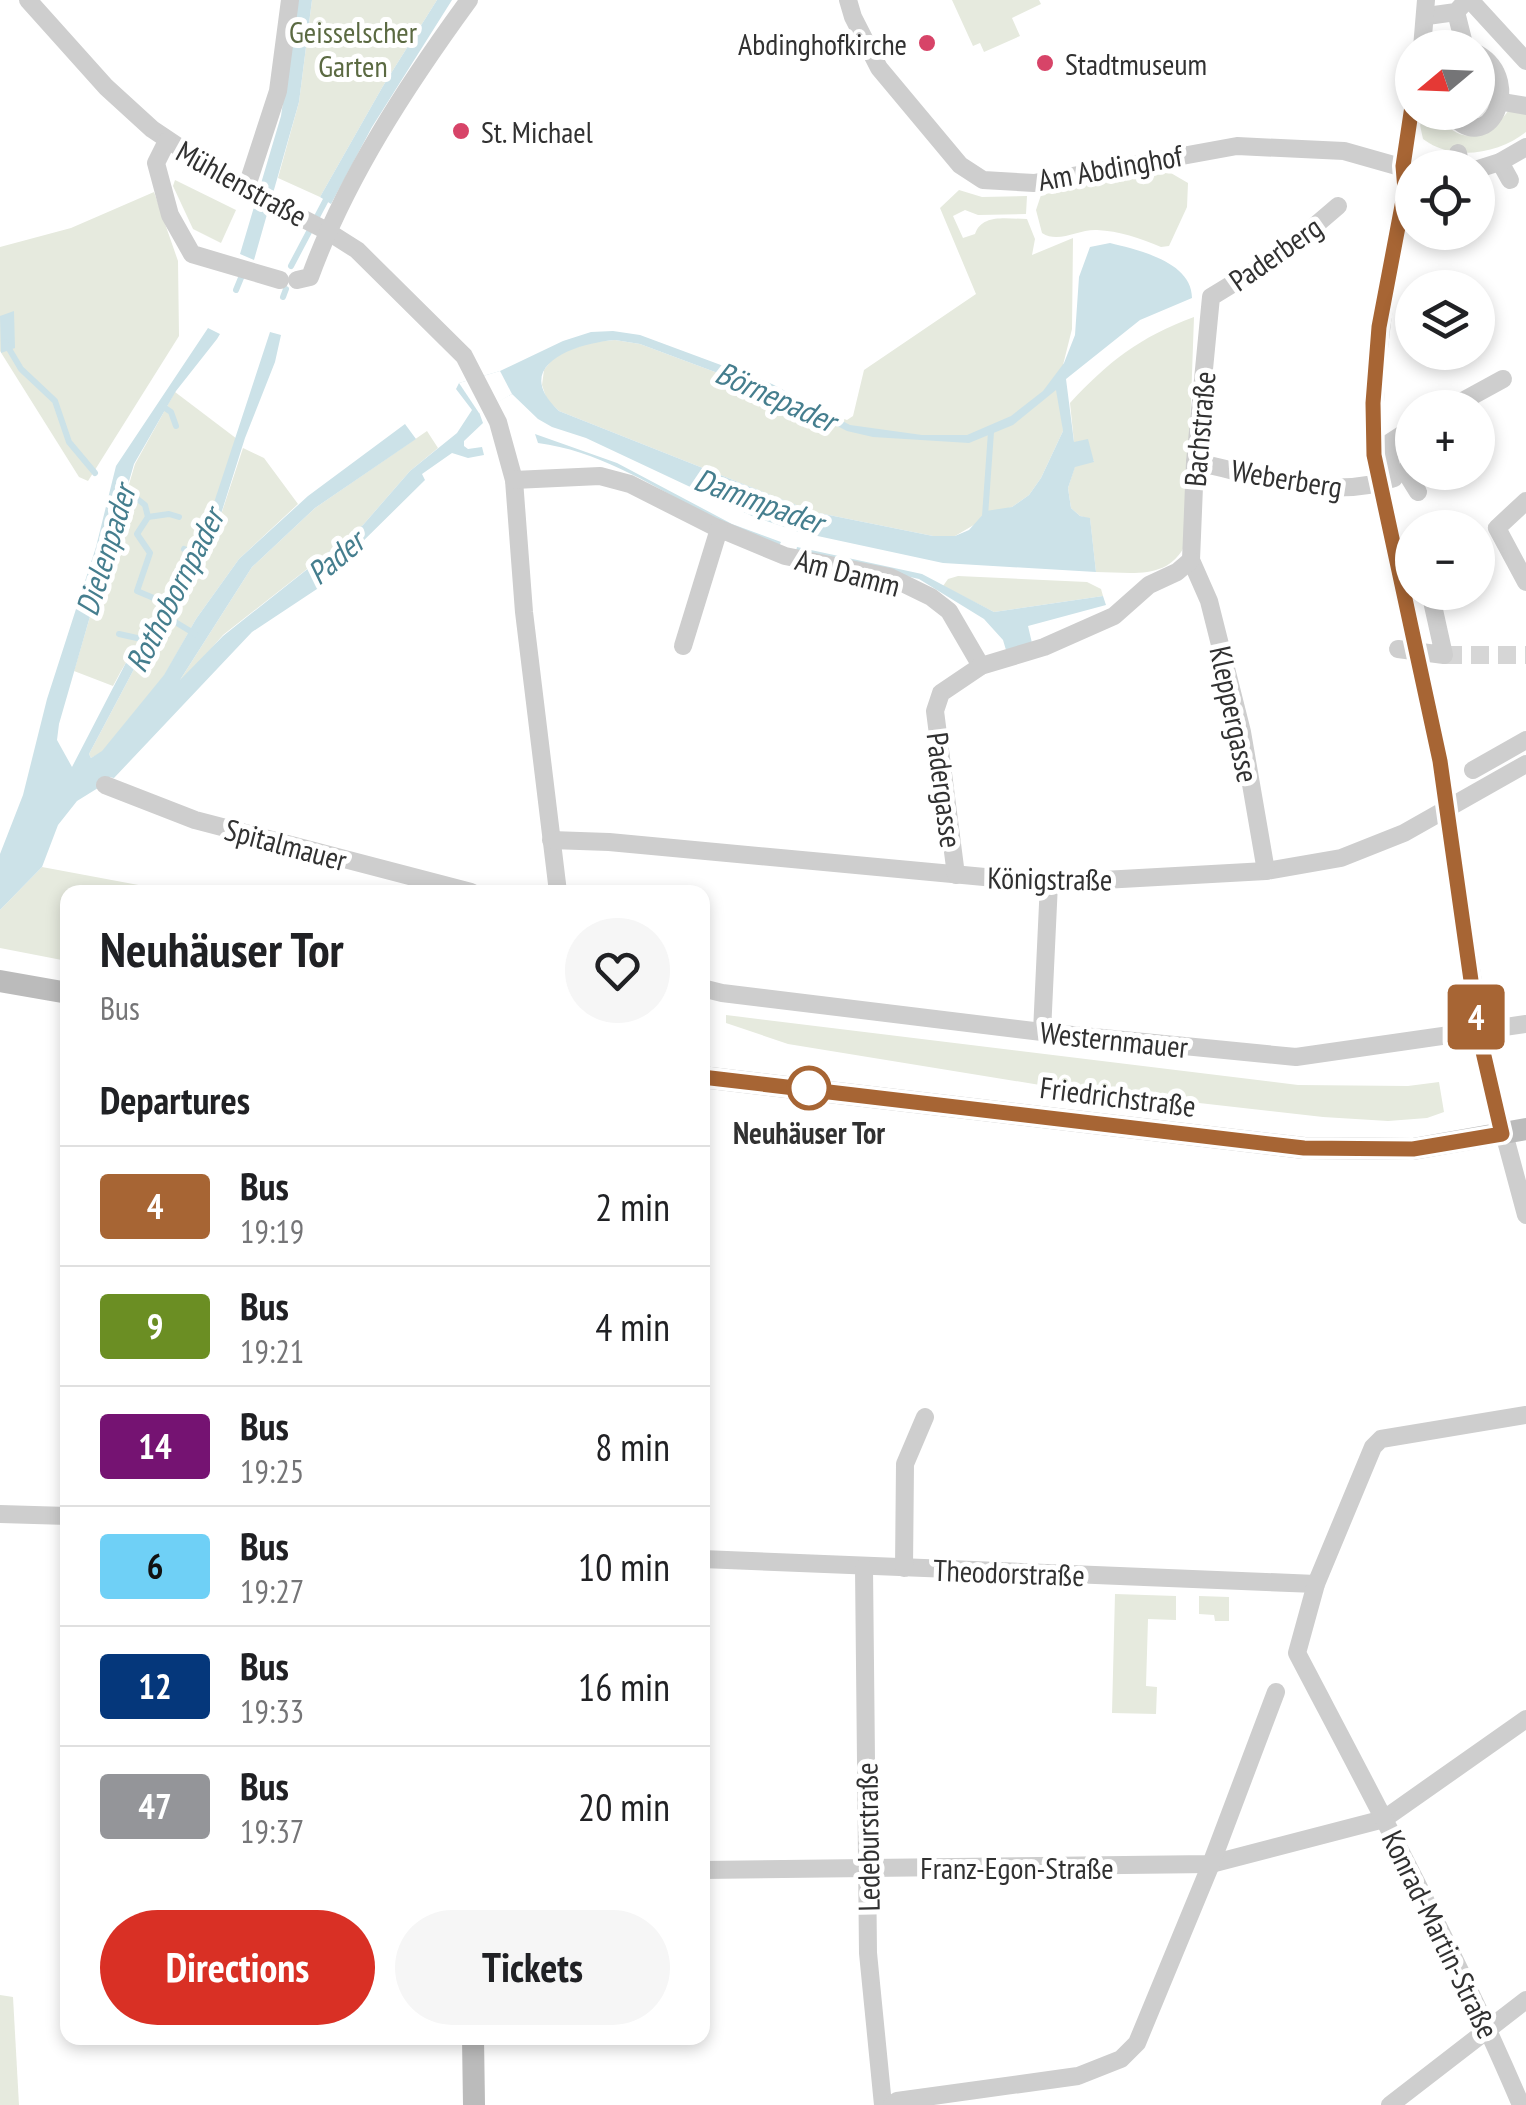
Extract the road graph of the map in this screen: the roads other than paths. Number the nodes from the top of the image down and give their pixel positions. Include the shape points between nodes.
1 (28, 0) edge
2 (290, 0) edge
3 (470, 0) edge
4 (848, 0) edge
5 (1464, 4) edge
6 (1426, 8) edge
7 (1465, 30) edge
8 (1502, 34) junction
9 (1495, 42) edge
10 (1523, 51) edge
11 (1526, 70) edge
12 (1495, 81) edge
13 (1502, 94) junction
14 (1526, 106) edge
15 (1458, 138) edge
16 (167, 141) junction
17 (1526, 147) edge
18 (1500, 162) junction
19 (1495, 164) edge
20 (1395, 165) edge
21 (1510, 180) dead end
22 (259, 195) junction
23 (1338, 206) dead end
24 (318, 226) junction
25 (1395, 243) edge
26 (1211, 298) joint
27 (1487, 390) edge
28 (1492, 390) edge
29 (1395, 439) edge
30 (1195, 462) junction
31 (514, 480) junction
32 (1378, 484) junction
33 (1526, 501) edge
34 (720, 529) junction
35 (1191, 560) junction
36 (1526, 582) edge
37 (1434, 610) edge
38 (684, 646) dead end
39 (1398, 649) dead end
40 (981, 666) junction
41 (1526, 740) edge
42 (1526, 764) edge
43 (1473, 770) dead end
44 (105, 785) dead end
45 (1446, 812) junction
46 (551, 840) junction
47 (1266, 871) junction
48 (956, 875) junction
49 (1050, 883) junction
50 (444, 885) edge
51 (557, 885) edge
52 (0, 981) edge
53 (710, 990) edge
54 (60, 992) edge
55 (1526, 1024) edge
56 (1478, 1030) junction
57 (1042, 1032) junction
58 (710, 1077) edge
59 (1514, 1132) edge
60 (1526, 1215) edge
61 (1526, 1415) edge
62 (925, 1417) dead end
63 (0, 1514) edge
64 (60, 1516) edge
65 (710, 1559) edge
66 (864, 1568) junction
67 (904, 1568) junction
68 (1316, 1584) junction
69 (1276, 1692) dead end
70 (1526, 1719) edge
71 (1384, 1819) junction
72 (1211, 1864) junction
73 (868, 1868) junction
74 (710, 1870) edge
75 (1526, 2000) edge
76 (1488, 2029) junction
77 (472, 2045) edge
78 (474, 2105) edge
79 (883, 2105) edge
80 (892, 2105) edge
81 (1390, 2105) edge
82 (1521, 2105) edge

1 - 16 street, Mühlenstraße via 106,87
2 - 22 street
3 - 24 street
4 - 20 street, Am Abdinghof via 880,68 960,165 983,180 1027,184 1237,146 1344,151
5 - 6 street
5 - 7 street
5 - 8 street
8 - 9 street
8 - 10 street
11 - 13 street
12 - 13 street
13 - 14 street
13 - 15 street via 1489,123
16 - 22 street, Mühlenstraße
16 - 24 street via 156,163 170,215 192,254 289,280 310,277
17 - 18 street
18 - 19 street
18 - 21 street
22 - 24 street, Mühlenstraße
23 - 26 street, Paderberg via 1283,254
24 - 31 street, Mühlenstraße via 357,250 464,356 496,417
25 - 32 street via 1373,403
26 - 30 street, Bachstraße
27 - 28 street via 1504,382
29 - 32 street via 1386,445 1394,478
30 - 32 street, Weberberg via 1338,490
30 - 35 street, Bachstraße
31 - 34 street, Am Damm via 600,476
31 - 46 street, Mühlenstraße
32 - 45 street
33 - 36 street via 1497,528
34 - 38 street
34 - 40 street, Am Damm via 786,556 890,577 931,598 949,610
35 - 40 street, Padergasse via 1148,584 1114,616
35 - 47 street, Kleppergasse via 1210,601
37 - 39 street via 1444,655
40 - 48 street, Padergasse via 942,693 936,712
41 - 43 street
42 - 45 street, Königstraße
44 - 50 street, Spitalmauer via 195,820
45 - 47 street, Königstraße via 1341,858
45 - 56 street
46 - 48 street, Königstraße
46 - 51 street, Mühlenstraße
47 - 49 street, Königstraße
48 - 49 street, Königstraße
49 - 57 street
52 - 54 main road
53 - 57 street, Westernmauer
55 - 56 street, Westernmauer
56 - 57 street, Westernmauer via 1296,1056
56 - 59 street
58 - 59 main road, Friedrichstraße via 1304,1148 1413,1149
59 - 60 street
61 - 68 street via 1380,1439
62 - 67 street via 905,1464
63 - 64 street
65 - 66 street, Theodorstraße
66 - 67 street, Theodorstraße
66 - 73 street, Ledeburstraße
67 - 68 street, Theodorstraße
68 - 71 street, Konrad-Martin-Straße via 1297,1653
69 - 72 street
70 - 71 street
71 - 72 street, Franz-Egon-Straße
71 - 76 street, Konrad-Martin-Straße
72 - 73 street, Franz-Egon-Straße
72 - 80 street via 1137,2043 1121,2059 1078,2076
73 - 74 street, Franz-Egon-Straße
73 - 79 street, Ledeburstraße via 868,1952
75 - 76 street
76 - 81 street
76 - 82 street, Konrad-Martin-Straße
77 - 78 main road

